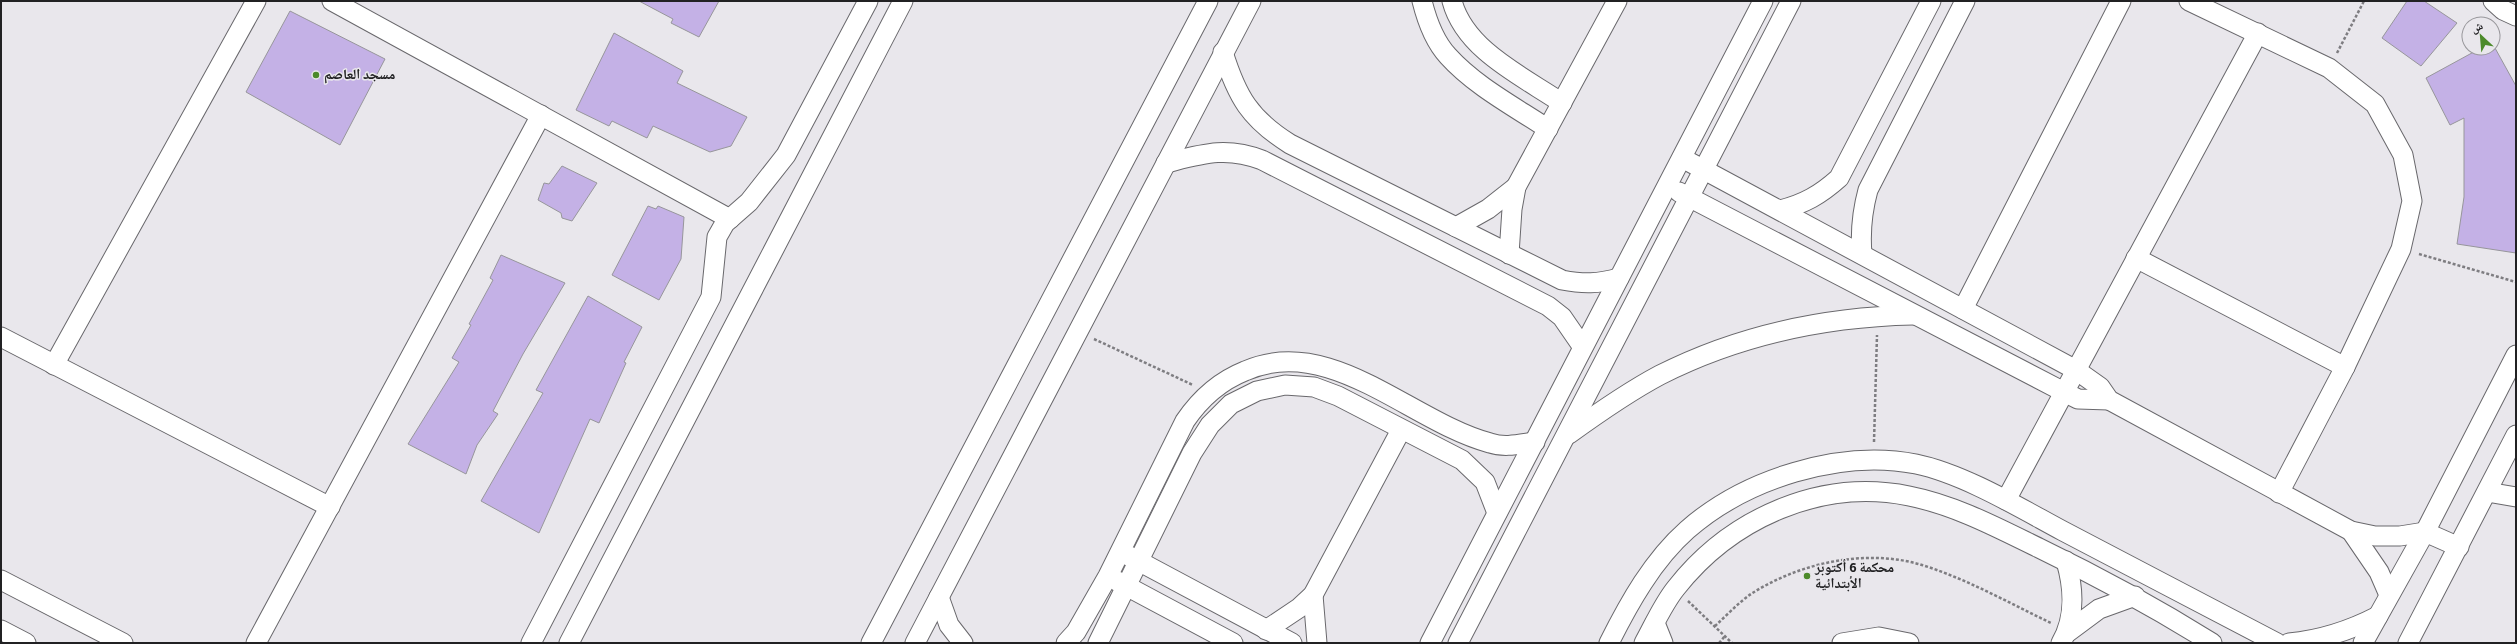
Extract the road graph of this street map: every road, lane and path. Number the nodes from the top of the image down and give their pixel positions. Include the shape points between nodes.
1 (256, 1) edge
2 (332, 1) edge
3 (868, 1) edge
4 (903, 1) edge
5 (1208, 1) edge
6 (1251, 1) edge
7 (1422, 1) edge
8 (1452, 1) edge
9 (1617, 1) edge
10 (1763, 1) edge
11 (1791, 1) edge
12 (1931, 1) edge
13 (1965, 1) edge
14 (2121, 1) edge
15 (2189, 1) edge
16 (2364, 1) edge
17 (2493, 1) edge
18 (2516, 16) edge
19 (2258, 33) junction
20 (1912, 38) junction
21 (1223, 52) junction
22 (1939, 52) junction
23 (2329, 68) junction
24 (1562, 103) junction
25 (541, 115) junction
26 (1548, 129) junction
27 (1682, 158) junction
28 (1166, 163) junction
29 (1704, 170) junction
30 (1667, 186) junction
31 (1516, 187) junction
32 (1689, 198) junction
33 (1780, 210) junction
34 (730, 219) junction
35 (1456, 227) junction
36 (2401, 249) junction
37 (1509, 254) junction
38 (1862, 254) junction
39 (2136, 258) junction
40 (1544, 272) junction
41 (1619, 278) junction
42 (2516, 282) edge
43 (1532, 298) junction
44 (1963, 310) junction
45 (1914, 315) junction
46 (1877, 316) junction
47 (1078, 331) junction
48 (1, 336) edge
49 (1582, 346) junction
50 (2516, 355) edge
51 (54, 365) junction
52 (2344, 367) junction
53 (2076, 370) junction
54 (1210, 392) junction
55 (2064, 392) junction
56 (2109, 400) junction
57 (1401, 430) junction
58 (2516, 435) edge
59 (1566, 436) junction
60 (1475, 438) junction
61 (1535, 442) junction
62 (1874, 459) junction
63 (1462, 460) junction
64 (2279, 492) junction
65 (2488, 492) junction
66 (2516, 497) edge
67 (2006, 500) junction
68 (330, 507) junction
69 (1497, 513) junction
70 (2351, 531) junction
71 (2425, 532) junction
72 (2459, 547) junction
73 (1122, 551) junction
74 (2066, 561) junction
75 (1139, 562) junction
76 (1108, 576) junction
77 (1, 580) edge
78 (1127, 586) junction
79 (1675, 589) junction
80 (1313, 595) junction
81 (2389, 595) junction
82 (2135, 596) junction
83 (939, 597) junction
84 (2378, 616) junction
85 (1655, 623) junction
86 (1715, 626) junction
87 (1, 630) edge
88 (1266, 630) junction
89 (1725, 636) junction
90 (2065, 637) edge
91 (26, 643) edge
92 (123, 643) edge
93 (256, 643) edge
94 (531, 643) edge
95 (569, 643) edge
96 (871, 643) edge
97 (915, 643) edge
98 (964, 643) edge
99 (1066, 643) edge
100 (1098, 643) edge
101 (1233, 643) edge
102 (1292, 643) edge
103 (1317, 643) edge
104 (1430, 643) edge
105 (1458, 643) edge
106 (1609, 643) edge
107 (1644, 643) edge
108 (1663, 643) edge
109 (1719, 643) edge
110 (1732, 643) edge
111 (1842, 643) edge
112 (1909, 643) edge
113 (2212, 643) edge
114 (2277, 643) edge
115 (2288, 643) edge
116 (2363, 643) edge
117 (2408, 643) edge

1 - 51 street
2 - 25 street
3 - 34 street via 786,155 749,202
4 - 95 street
5 - 96 street
6 - 21 street
7 - 26 street via 1428,26 1448,56 1475,80
8 - 24 street via 1456,14 1471,38
9 - 24 street
10 - 27 street
11 - 29 street
12 - 20 street
13 - 22 street
14 - 44 street
15 - 19 street
16 - 23 path
17 - 18 street via 2503,10
19 - 23 street
19 - 39 street
20 - 22 street
20 - 33 street via 1839,178 1822,193 1802,204
21 - 28 street
21 - 35 street via 1233,84 1244,103 1272,133
22 - 38 street via 1868,190 1861,225
23 - 36 street via 2375,104 2403,155 2412,201
24 - 26 street
25 - 34 street
25 - 68 street
26 - 31 street
27 - 29 street
27 - 30 street
28 - 43 street via 1212,152 1246,154
28 - 47 street
29 - 32 street
29 - 33 street
30 - 32 street
30 - 41 street
31 - 35 street via 1488,209
31 - 37 street via 1510,224
32 - 45 street
32 - 59 street
33 - 38 street
34 - 94 street via 717,237 711,297
35 - 37 street
36 - 42 path
36 - 52 street
37 - 40 street
38 - 44 street
39 - 52 street
39 - 53 street
40 - 41 street via 1562,280 1581,284
40 - 43 street
41 - 49 street
43 - 49 street via 1562,317
44 - 53 street
45 - 46 street
45 - 55 street
46 - 59 street via 1821,322 1773,333 1712,352 1654,378 1612,403
46 - 62 path
47 - 54 path
47 - 83 street
48 - 51 street
49 - 61 street
50 - 71 street
51 - 68 street
52 - 64 street
53 - 55 street
53 - 56 street via 2100,387
54 - 60 street via 1232,376 1260,364 1288,360 1320,365 1347,375
54 - 73 street via 1186,421
55 - 56 street via 2078,399
55 - 67 street
56 - 64 street
57 - 63 street
57 - 75 street via 1338,396 1314,388 1285,385 1257,391 1231,404 1210,425 1192,452
57 - 80 street
58 - 65 street
59 - 105 street
60 - 61 street via 1500,445
60 - 63 street via 1480,449 1478,455 1474,459
61 - 69 street
62 - 67 street via 1917,465 1951,476
62 - 106 street via 1830,465 1778,478 1731,499 1687,530 1651,570 1623,614
63 - 69 street via 1485,482
64 - 70 street
65 - 66 street
65 - 72 street
67 - 114 street
68 - 93 street
69 - 104 street
70 - 71 street via 2375,536
70 - 81 street via 2376,567
71 - 72 street
71 - 81 street
72 - 117 street
73 - 75 street
73 - 76 street
74 - 79 street via 1993,526 1939,504 1879,491 1832,494 1787,506 1744,526 1707,554
74 - 82 street
74 - 90 street via 2073,596
75 - 78 street
75 - 88 street
76 - 78 street
76 - 99 street via 1076,632
77 - 92 street
78 - 100 street
78 - 101 street
79 - 85 street
79 - 86 path
80 - 88 street via 1294,612
80 - 103 street
81 - 84 street
82 - 90 street via 2099,609
82 - 113 street
83 - 97 street
83 - 98 street via 949,625
84 - 115 street via 2355,628 2330,636
84 - 116 street
85 - 107 street
85 - 108 street
86 - 89 path
86 - 90 path via 1750,595 1792,572 1838,560 1890,558 1921,564 1954,576
87 - 91 street
88 - 102 street
89 - 109 path
89 - 110 path
111 - 112 street via 1879,637

